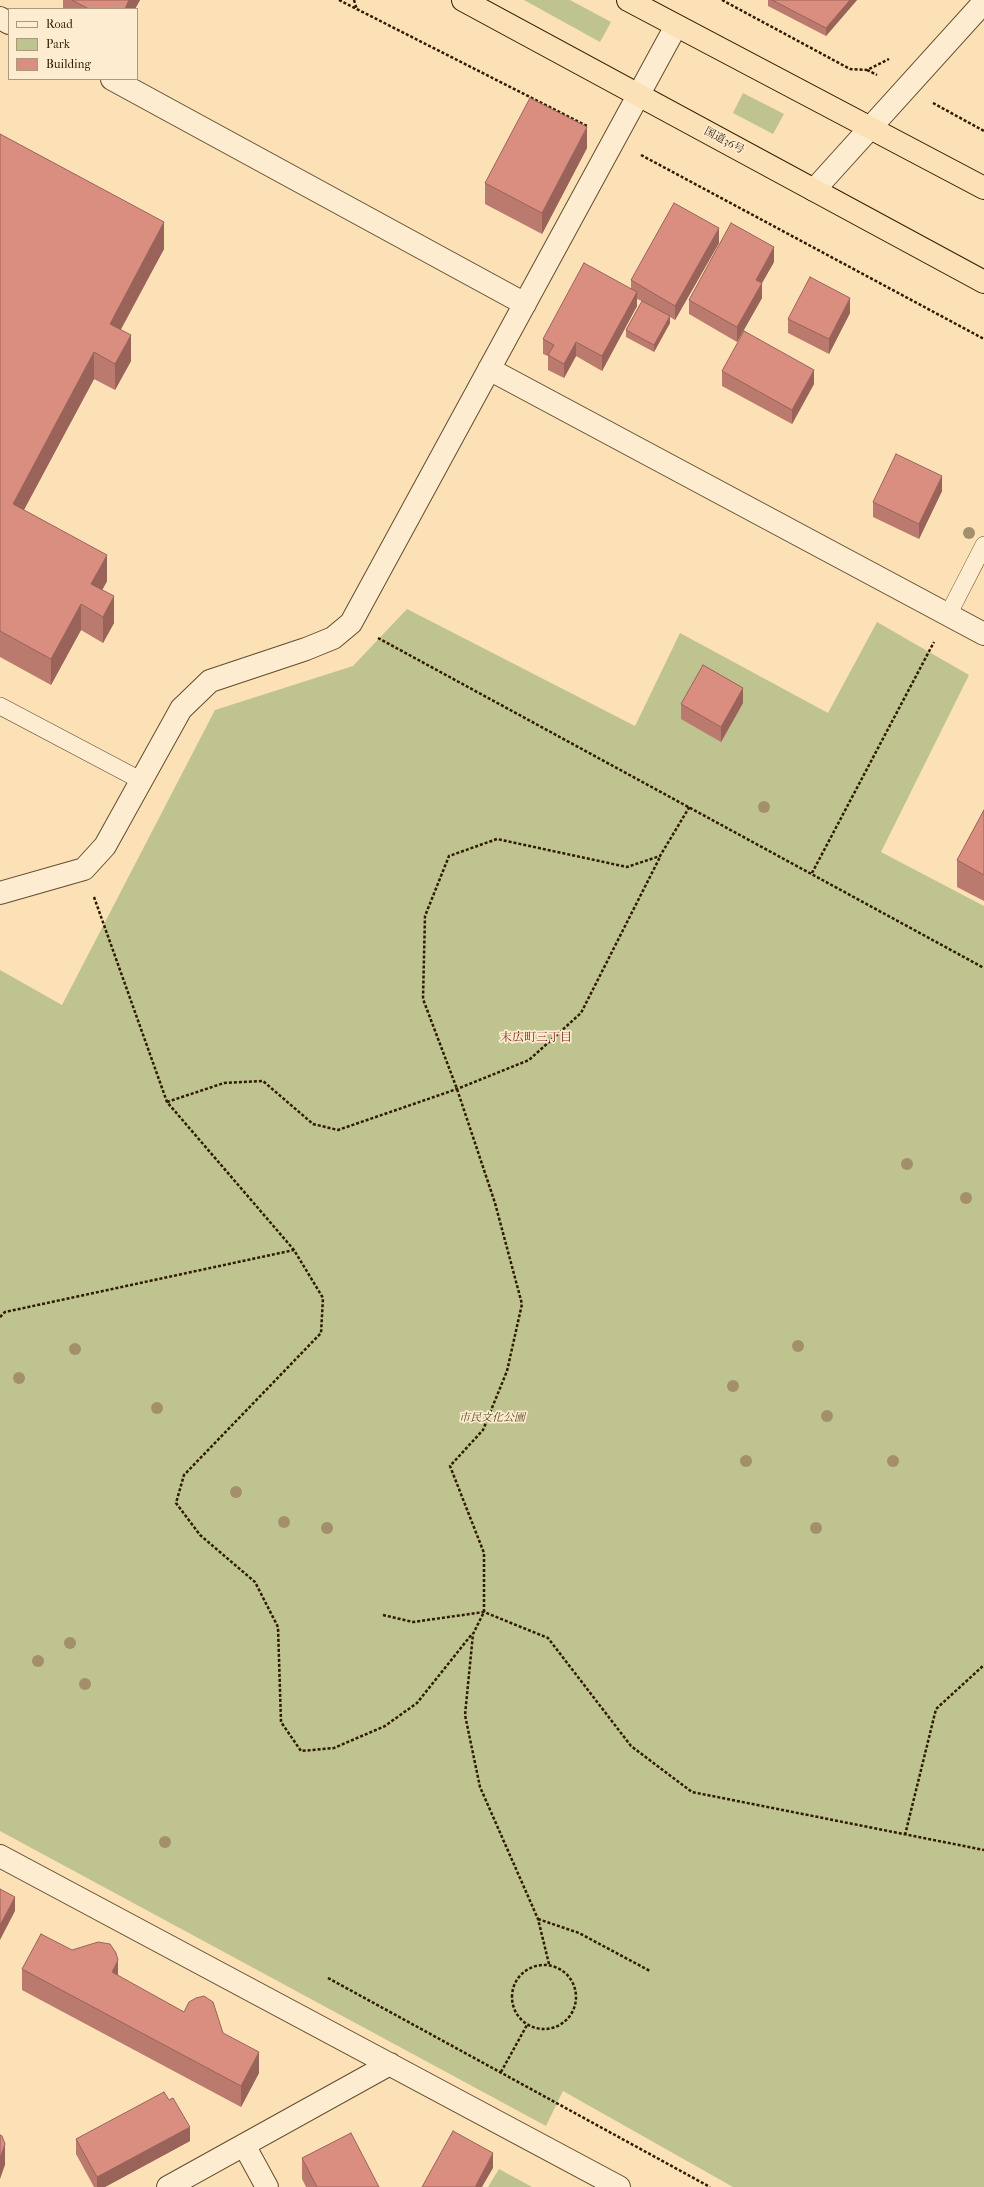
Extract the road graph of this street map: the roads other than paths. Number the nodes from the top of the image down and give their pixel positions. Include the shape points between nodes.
1 (463, 0) edge
2 (628, 0) edge
3 (984, 2) edge
4 (676, 26) junction
5 (114, 80) edge
6 (639, 95) junction
7 (870, 126) junction
8 (984, 188) edge
9 (814, 190) junction
10 (984, 282) edge
11 (525, 304) junction
12 (489, 370) junction
13 (984, 545) edge
14 (948, 615) junction
15 (984, 634) edge
16 (0, 706) edge
17 (142, 780) junction
18 (0, 893) edge
19 (0, 1856) edge
20 (390, 2064) junction
21 (244, 2145) junction
22 (168, 2187) edge
23 (267, 2187) edge
24 (618, 2187) edge

1 - 6 highway, 国道36号
2 - 4 highway
3 - 7 street
4 - 6 street
4 - 7 highway
5 - 11 street
6 - 9 highway, 国道36号
6 - 11 street
7 - 8 highway
7 - 9 street
9 - 10 highway, 国道36号
11 - 12 street
12 - 14 street
12 - 17 street via 351,623 333,638 210,681 181,709
13 - 14 lane
14 - 15 street
16 - 17 lane
17 - 18 street via 105,846 84,869
19 - 20 street
20 - 21 street
20 - 24 street
21 - 22 street
21 - 23 street

